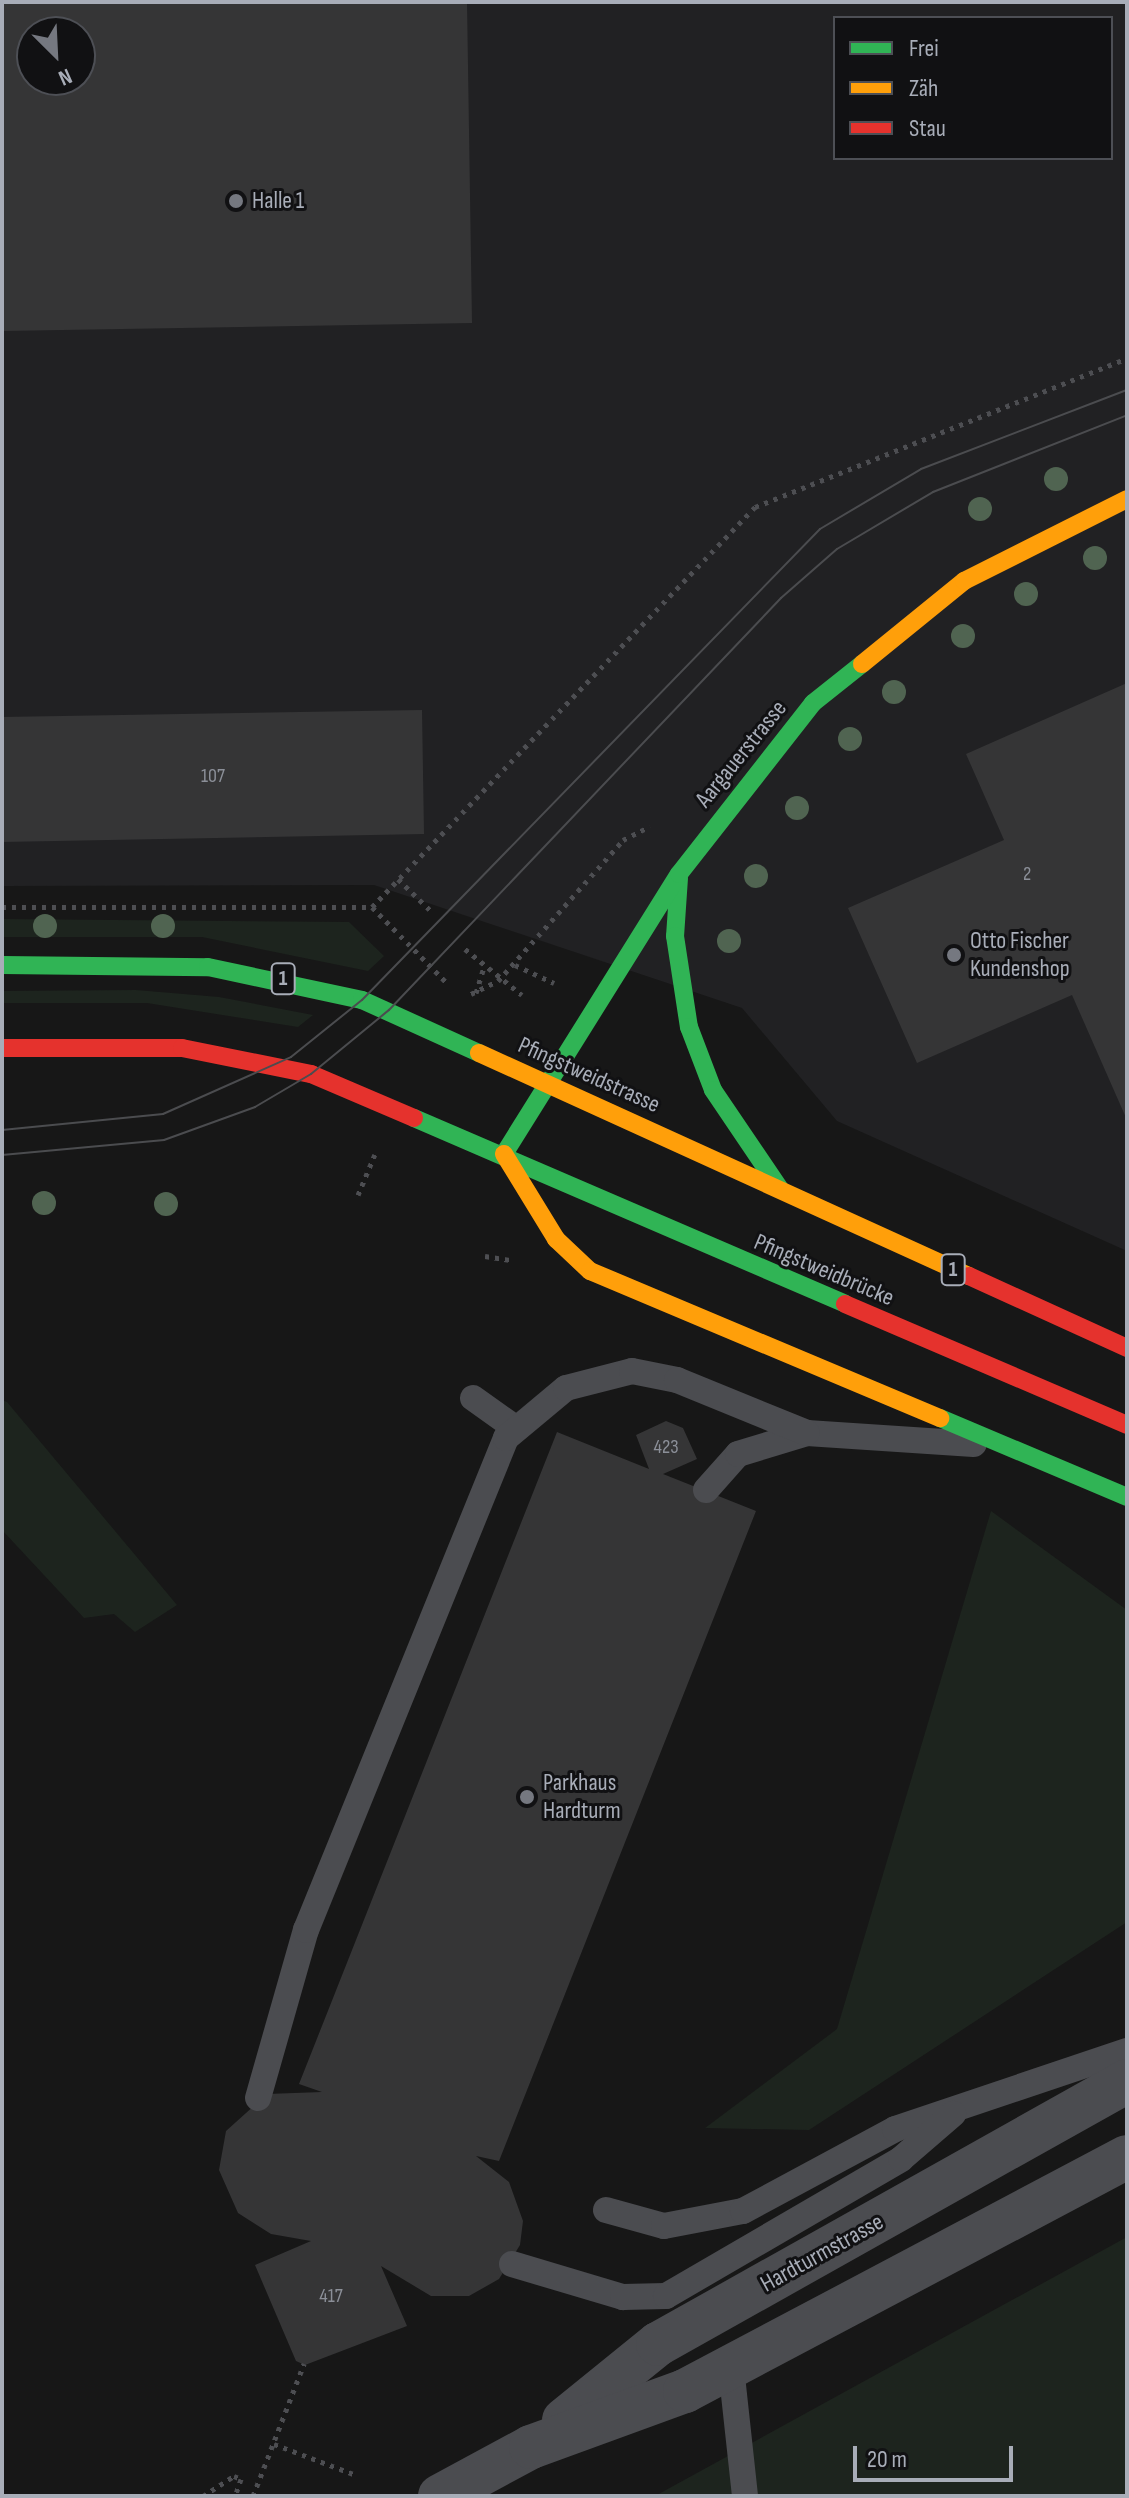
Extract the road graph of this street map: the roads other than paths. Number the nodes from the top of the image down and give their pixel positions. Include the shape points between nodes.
1 (1127, 499) edge
2 (679, 874) junction
3 (2, 965) edge
4 (2, 1048) edge
5 (545, 1083) junction
6 (504, 1154) junction
7 (780, 1189) junction
8 (1127, 1348) edge
9 (473, 1398) dead end
10 (1127, 1425) edge
11 (515, 1428) junction
12 (807, 1433) junction
13 (1006, 1446) junction
14 (706, 1490) dead end
15 (1127, 1497) edge
16 (1127, 2051) edge
17 (1127, 2081) edge
18 (258, 2098) dead end
19 (958, 2109) junction
20 (1127, 2157) edge
21 (606, 2210) dead end
22 (512, 2264) dead end
23 (731, 2367) junction
24 (531, 2447) junction
25 (440, 2496) edge
26 (745, 2496) edge

1 - 2 main road, Aargauerstrasse via 1045,534 889,635 813,703
2 - 5 main road, Aargauerstrasse
2 - 7 main road via 675,936 689,1027 713,1090
3 - 5 main road, Pfingstweidstrasse / 1 via 208,967 302,983 389,1010
4 - 6 main road via 167,1048 249,1058 342,1085
5 - 6 main road, Aargauerstrasse
5 - 7 main road, Pfingstweidstrasse / 1
6 - 10 main road, Pfingstweidbrücke
6 - 13 main road via 556,1239 590,1271
7 - 8 main road, Pfingstweidstrasse / 1
9 - 11 lane
11 - 12 lane via 566,1388 632,1371 677,1380
11 - 18 lane via 488,1469 306,1930
12 - 13 lane
12 - 14 lane via 738,1454
13 - 15 main road
16 - 19 lane
17 - 24 street, Hardturmstrasse via 658,2344
19 - 21 lane via 895,2129 731,2215 664,2226
19 - 22 lane via 901,2159 666,2296 623,2297
20 - 23 street, Hardturmstrasse
23 - 24 street, Hardturmstrasse
23 - 26 lane
24 - 25 street, Hardturmstrasse

